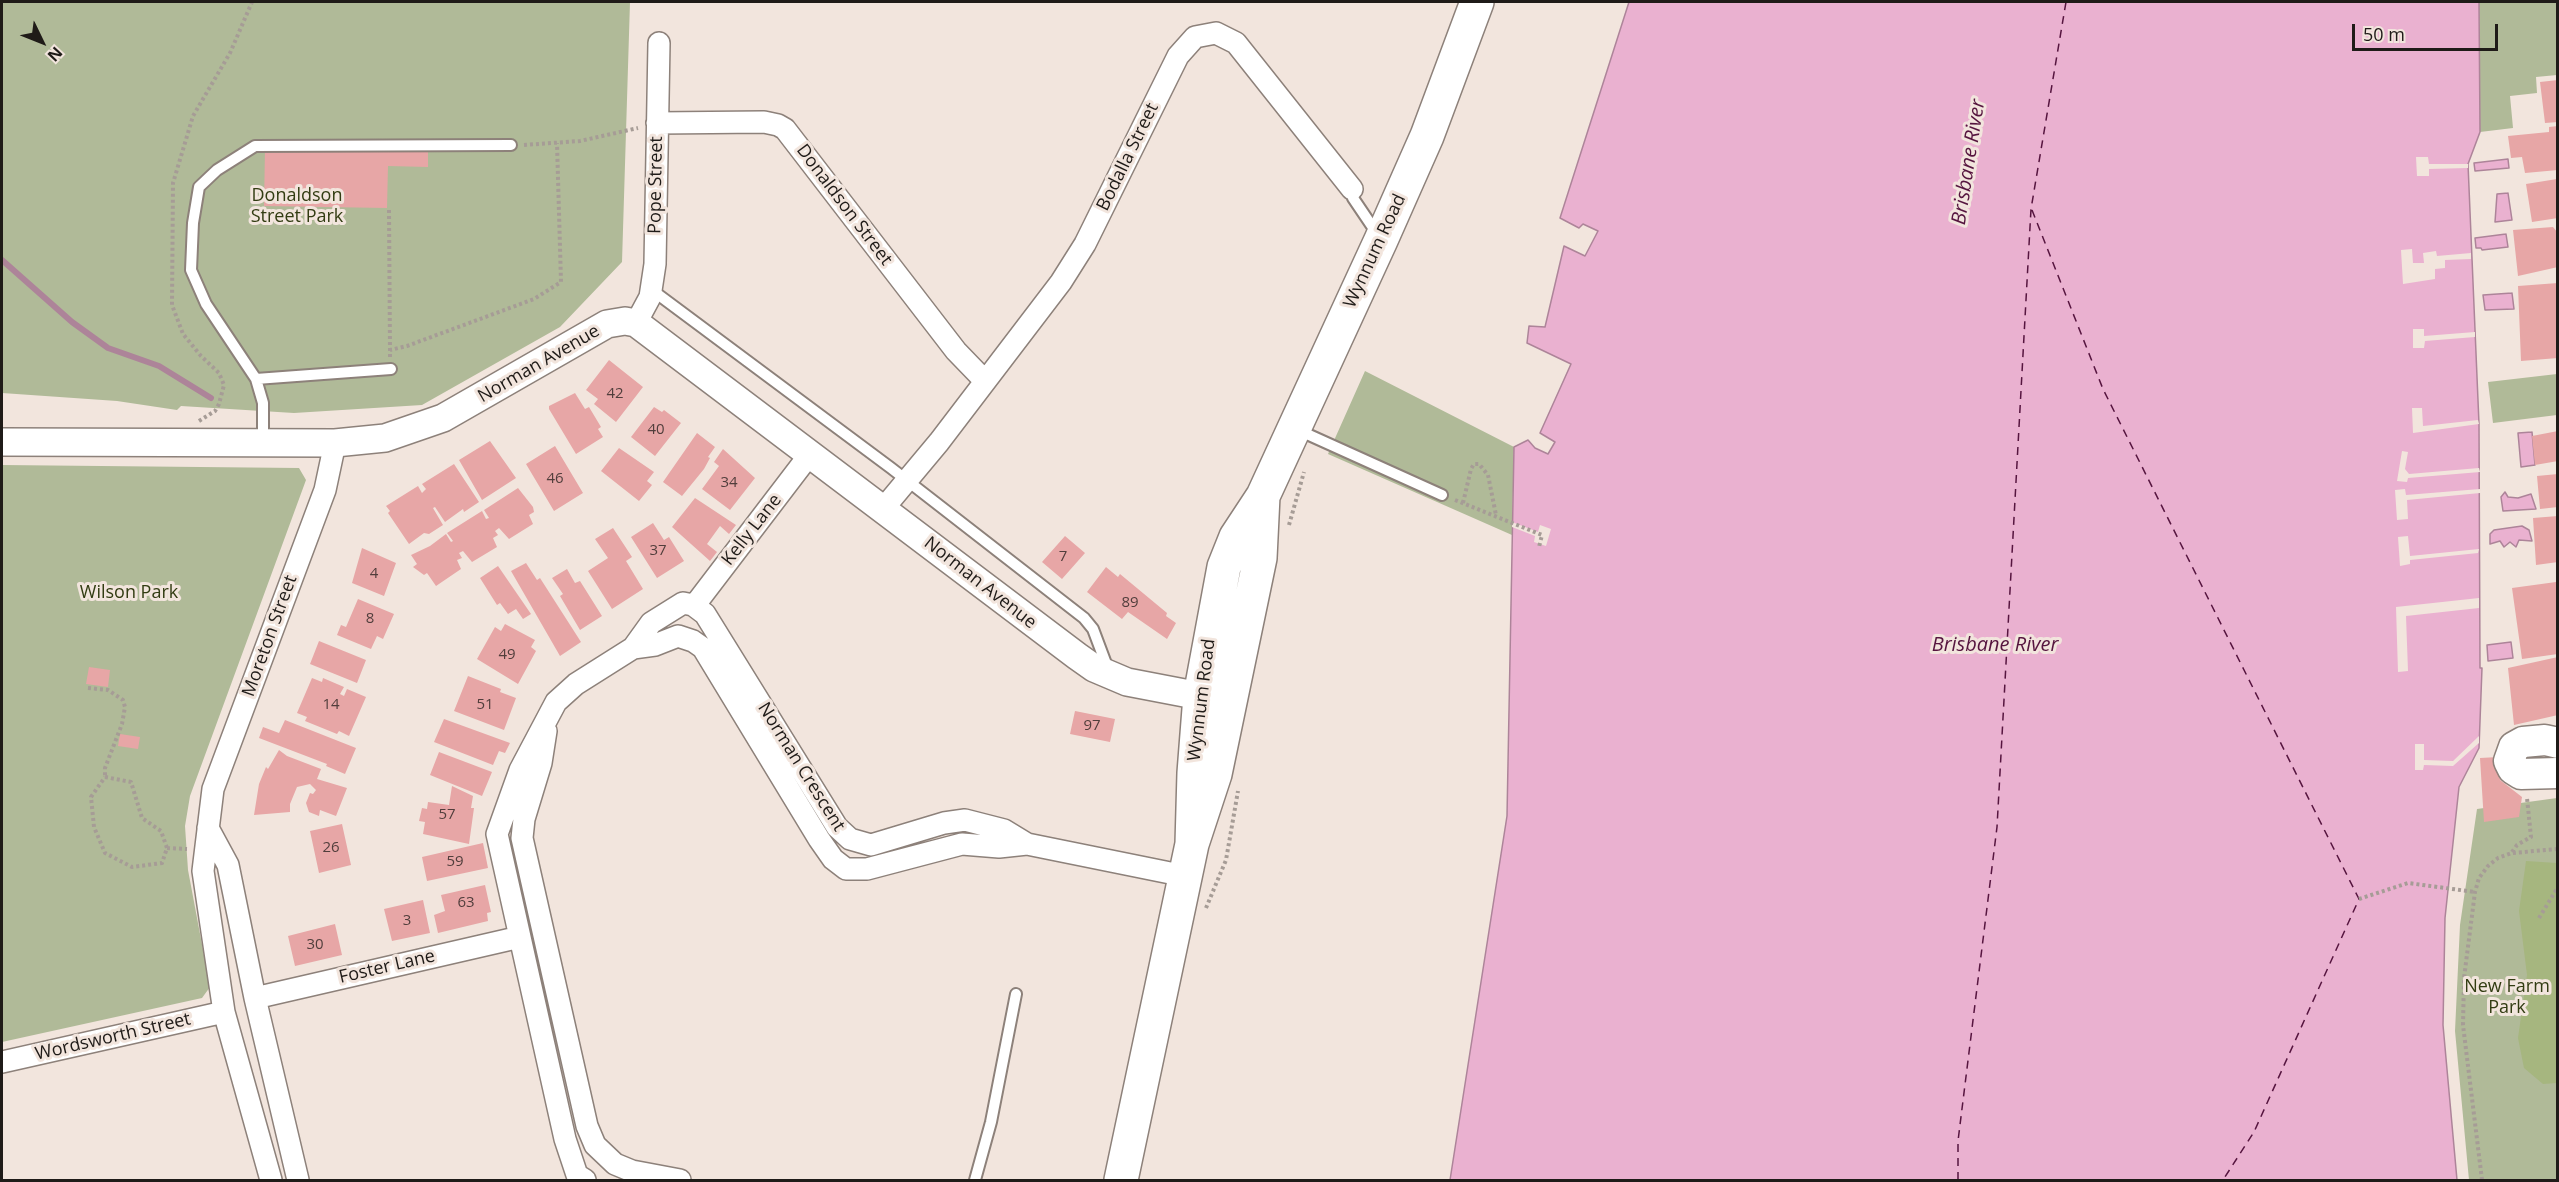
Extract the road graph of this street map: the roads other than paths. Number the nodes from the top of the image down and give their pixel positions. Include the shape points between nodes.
1 (1477, 2) edge
2 (659, 43) dead end
3 (657, 123) junction
4 (511, 145) road end
5 (1352, 189) joint
6 (1381, 240) junction
7 (652, 290) junction
8 (636, 323) junction
9 (390, 369) road end
10 (256, 379) junction
11 (985, 381) junction
12 (1304, 433) junction
13 (2, 442) edge
14 (263, 442) junction
15 (335, 443) junction
16 (810, 454) junction
17 (908, 481) junction
18 (1442, 495) road end
19 (883, 508) junction
20 (694, 606) junction
21 (633, 648) junction
22 (1110, 676) junction
23 (1215, 699) junction
24 (547, 721) junction
25 (2558, 743) edge
26 (2558, 773) edge
27 (208, 828) junction
28 (1027, 844) junction
29 (1185, 876) junction
30 (520, 937) junction
31 (1016, 994) dead end
32 (255, 998) junction
33 (224, 1011) junction
34 (2, 1062) edge
35 (271, 1180) edge
36 (298, 1180) edge
37 (585, 1180) edge
38 (680, 1180) edge
39 (975, 1180) edge
40 (1121, 1180) edge

1 - 6 main road, Wynnum Road via 1427,135
2 - 3 street, Pope Street
3 - 7 street, Pope Street
3 - 11 street, Donaldson Street via 754,122 785,129 956,351
4 - 10 lane via 255,146 217,170 199,187 191,270 231,346
5 - 6 lane, Bodalla Street via 1353,198
5 - 11 street, Bodalla Street via 1236,43 1216,33 1195,37 1178,56 1072,265
6 - 12 main road, Wynnum Road
7 - 8 street, Pope Street
7 - 17 lane, Norman Avenue
8 - 15 street, Norman Avenue via 612,323 593,331 477,400 423,427 385,438
8 - 16 street, Norman Avenue
9 - 10 lane
10 - 14 lane via 263,403
11 - 17 street, Bodalla Street
12 - 18 lane
12 - 23 main road, Wynnum Road via 1263,496 1260,558
13 - 14 street, Norman Avenue
14 - 15 street, Norman Avenue
15 - 27 street, Moreton Street via 325,490 213,789
16 - 19 street, Norman Avenue
16 - 20 street, Kelly Lane
17 - 19 street, Bodalla Street
17 - 22 lane, Norman Avenue via 1084,618 1094,629
19 - 22 street, Norman Avenue via 1077,657
20 - 21 street, Norman Crescent via 682,603 655,620
20 - 28 street, Norman Crescent via 715,628 844,836 871,845 965,820 1004,830
21 - 24 street, Norman Crescent via 567,691 555,702
21 - 28 street, Norman Crescent via 678,636 703,648 819,839 843,868 867,869 962,844
22 - 23 street, Norman Avenue via 1144,687
23 - 29 main road, Wynnum Road via 1193,785 1192,844
24 - 30 street, Norman Crescent via 520,770 497,834
24 - 38 street, Norman Crescent via 522,838 585,1121 596,1145 615,1164
25 - 26 main road via 2523,742 2514,747 2510,761 2521,774
27 - 32 street via 228,865
27 - 33 street, Moreton Street via 203,871
28 - 29 street, Norman Crescent
29 - 40 main road, Wynnum Road
30 - 32 street, Foster Lane
30 - 37 street, Norman Crescent via 565,1140 577,1175
31 - 39 lane via 991,1122
32 - 36 street
33 - 34 street, Wordsworth Street
33 - 35 street, Moreton Street

